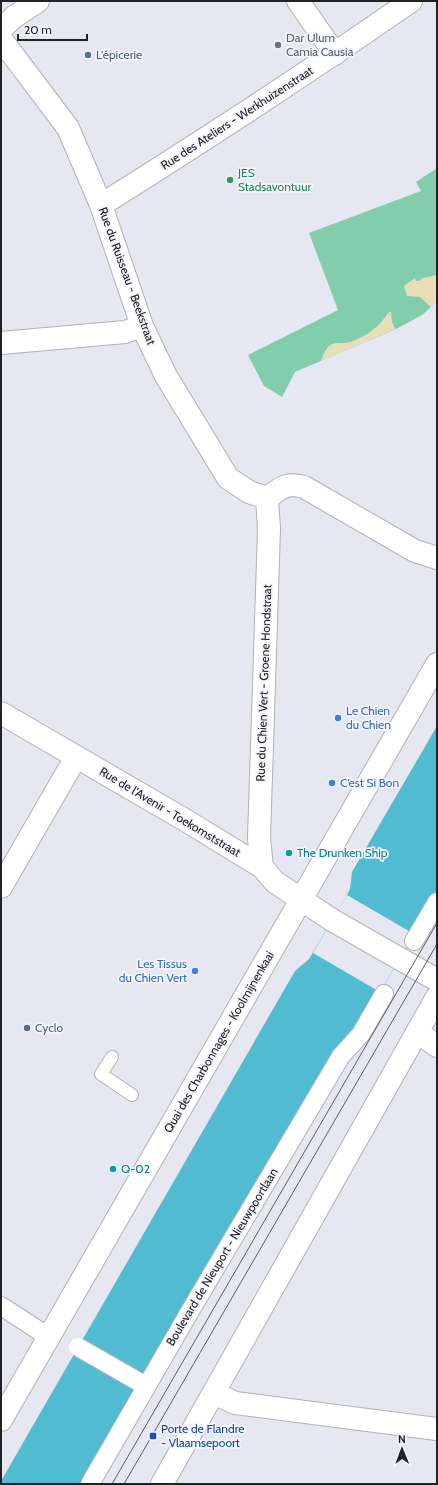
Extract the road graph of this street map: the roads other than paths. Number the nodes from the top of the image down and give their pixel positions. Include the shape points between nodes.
1 (38, 1) edge
2 (298, 1) edge
3 (411, 1) edge
4 (1, 29) edge
5 (1, 39) edge
6 (335, 54) junction
7 (101, 205) junction
8 (142, 326) junction
9 (1, 343) edge
10 (267, 498) junction
11 (437, 558) edge
12 (437, 664) edge
13 (1, 714) edge
14 (76, 757) junction
15 (262, 867) junction
16 (1, 887) edge
17 (302, 899) junction
18 (437, 902) edge
19 (414, 941) dead end
20 (437, 980) edge
21 (384, 994) dead end
22 (437, 996) edge
23 (418, 1032) junction
24 (437, 1046) edge
25 (112, 1056) dead end
26 (132, 1095) dead end
27 (1, 1306) edge
28 (41, 1332) dead end
29 (78, 1347) dead end
30 (146, 1386) junction
31 (214, 1393) junction
32 (1, 1420) edge
33 (437, 1429) edge
34 (90, 1484) edge
35 (162, 1484) edge

1 - 4 street
2 - 6 street
3 - 6 street, Rue des Ateliers - Werkhuizenstraat
5 - 7 street, Rue du Ruisseau - Beekstraat via 68,128
6 - 7 street, Rue des Ateliers - Werkhuizenstraat
7 - 8 street, Rue du Ruisseau - Beekstraat
8 - 9 street via 124,332
8 - 10 street, Rue du Ruisseau - Beekstraat via 166,376 228,478 249,492
10 - 11 street via 285,486 294,484 304,487 415,552
10 - 15 street, Rue du Chien Vert - Groene Hondstraat via 269,529 259,838
12 - 17 street, Quai des Charbonnages - Koolmijnenkaai
13 - 14 street, Rue de l'Avenir - Toekomststraat
14 - 15 street, Rue de l'Avenir - Toekomststraat
14 - 16 street
15 - 17 street, Rue de l'Avenir - Toekomststraat via 275,882
17 - 20 street, Rue de l'Avenir - Toekomststraat via 332,920
17 - 32 street, Quai des Charbonnages - Koolmijnenkaai via 168,1118
18 - 19 street
21 - 30 street, Boulevard de Nieuport - Nieuwpoortlaan, bridge via 361,1034 341,1056
22 - 23 street
23 - 24 street
23 - 31 street
25 - 26 lane via 101,1074
27 - 28 street
29 - 30 street, bridge
30 - 34 street, Boulevard de Nieuport - Nieuwpoortlaan, bridge
31 - 33 street via 234,1403
31 - 35 street

